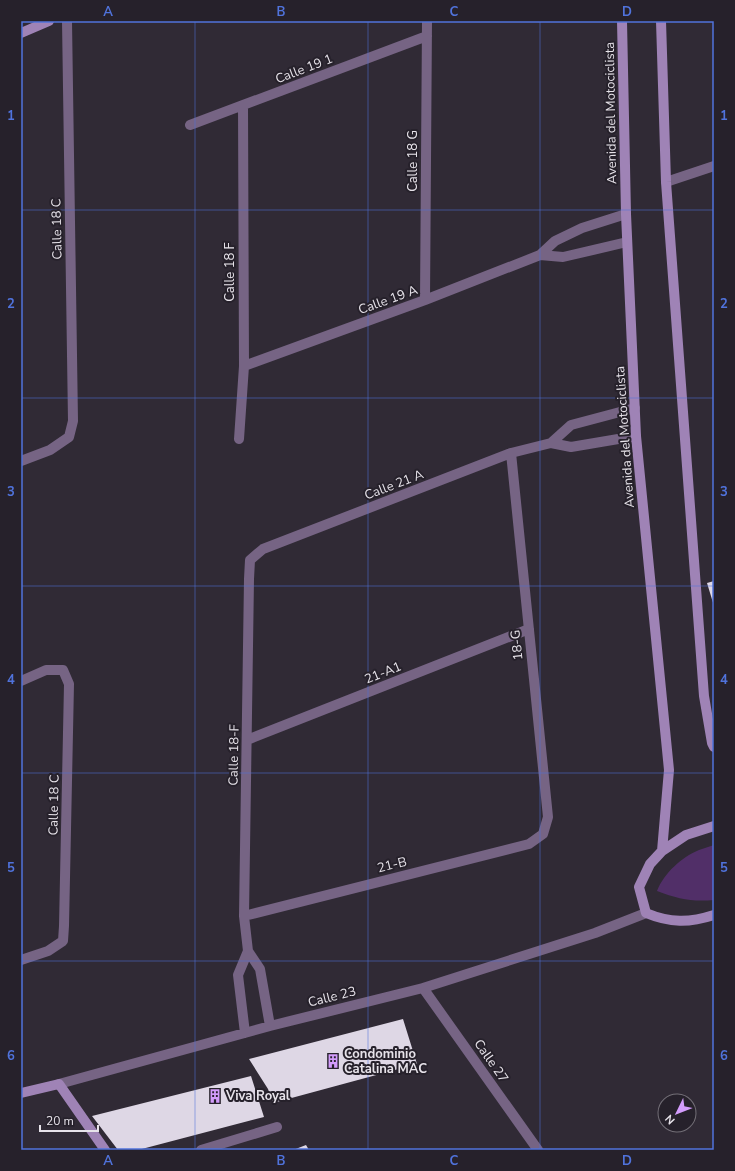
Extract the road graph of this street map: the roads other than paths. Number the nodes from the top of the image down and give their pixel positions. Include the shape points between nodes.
1 (50, 21) edge
2 (67, 21) edge
3 (427, 21) edge
4 (622, 21) edge
5 (661, 21) edge
6 (21, 33) edge
7 (427, 36) junction
8 (243, 105) junction
9 (190, 125) dead end
10 (714, 166) edge
11 (666, 182) junction
12 (626, 214) junction
13 (627, 242) junction
14 (540, 254) junction
15 (425, 300) junction
16 (244, 366) junction
17 (635, 408) junction
18 (636, 436) junction
19 (239, 439) dead end
20 (551, 443) junction
21 (511, 453) junction
22 (21, 461) edge
23 (250, 560) joint
24 (529, 629) junction
25 (21, 681) edge
26 (247, 740) junction
27 (714, 747) edge
28 (714, 826) edge
29 (543, 834) joint
30 (662, 851) junction
31 (646, 913) junction
32 (714, 915) edge
33 (244, 916) junction
34 (248, 951) junction
35 (21, 960) edge
36 (423, 988) junction
37 (270, 1026) junction
38 (244, 1033) junction
39 (59, 1084) junction
40 (21, 1093) edge
41 (277, 1127) dead end
42 (105, 1150) edge
43 (202, 1150) edge
44 (538, 1150) edge

1 - 6 street
2 - 22 street, Calle 18 C via 73,421 69,437 50,450
3 - 7 street, Calle 18 G
4 - 12 street, Avenida del Motociclista
5 - 11 street
7 - 8 street, Calle 19 1
7 - 15 street, Calle 18 G
8 - 9 street, Calle 19 1
8 - 16 street, Calle 18 F
10 - 11 street
11 - 27 street via 704,696
12 - 13 street, Avenida del Motociclista
12 - 14 street, Calle 19 A via 582,228 555,241
13 - 14 street, Calle 19 A via 563,257
13 - 17 street, Avenida del Motociclista
14 - 15 street, Calle 19 A
15 - 16 street, Calle 19 A
16 - 19 street, Calle 18 F
17 - 18 street, Avenida del Motociclista
17 - 20 street, Calle 21 A via 570,425
18 - 20 street, Calle 21 A via 571,447
18 - 30 street, Avenida del Motociclista via 669,770
20 - 21 street, Calle 21 A
21 - 23 street, Calle 21 A via 263,549
21 - 24 street, 18-G
23 - 26 street, Calle 18-F
24 - 26 street, 21-A1
24 - 29 street, 18-G via 548,816
25 - 35 street, Calle 18 C via 46,670 63,670 69,684 63,941 48,951
26 - 33 street, Calle 18-F
28 - 30 street via 686,835
29 - 33 street, 21-B via 529,844
30 - 31 street via 650,864 639,887
31 - 32 street via 660,919 683,922
31 - 36 street, Calle 23 via 595,933
33 - 34 street, Calle 18-F
34 - 37 street, Calle 18-F via 260,969
34 - 38 street, Calle 18-F via 238,975
36 - 37 street, Calle 23
36 - 44 street, Calle 27
37 - 38 street, Calle 23
38 - 39 street, Calle 23
39 - 40 street, Calle 23
39 - 42 street
41 - 43 street

